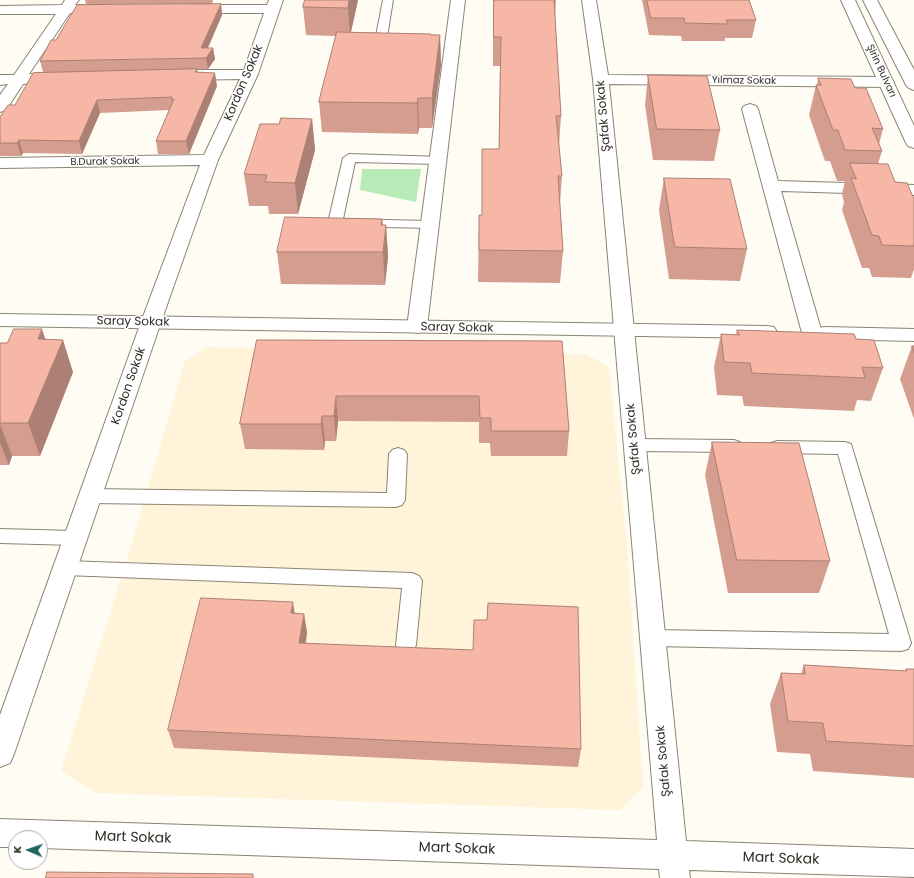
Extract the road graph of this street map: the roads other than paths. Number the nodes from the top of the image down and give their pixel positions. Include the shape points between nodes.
1 (388, 0) edge
2 (458, 0) edge
3 (589, 0) edge
4 (848, 0) edge
5 (870, 0) edge
6 (70, 4) edge
7 (274, 4) edge
8 (115, 9) edge
9 (179, 9) edge
10 (0, 10) edge
11 (402, 47) edge
12 (250, 74) junction
13 (172, 75) edge
14 (72, 78) edge
15 (601, 79) junction
16 (0, 80) edge
17 (18, 80) junction
18 (886, 82) junction
19 (914, 83) edge
20 (0, 107) edge
21 (750, 109) dead end
22 (914, 143) edge
23 (210, 160) junction
24 (438, 160) junction
25 (0, 162) edge
26 (772, 186) junction
27 (914, 190) edge
28 (430, 225) junction
29 (0, 320) edge
30 (151, 322) junction
31 (418, 327) junction
32 (624, 331) junction
33 (799, 333) junction
34 (914, 335) edge
35 (635, 444) junction
36 (398, 454) dead end
37 (90, 496) junction
38 (0, 536) edge
39 (75, 538) junction
40 (65, 568) junction
41 (653, 638) junction
42 (406, 645) dead end
43 (0, 754) edge
44 (0, 833) edge
45 (914, 863) edge
46 (674, 867) edge

1 - 11 lane via 380,46
2 - 24 street via 445,47
3 - 15 street, Şafak Sokak
4 - 18 street, Şirin Bulvarı
5 - 19 street, Şirin Bulvarı
6 - 8 street
6 - 10 street
6 - 17 street
7 - 9 street
7 - 12 street, Kordon Sokak
12 - 13 street
12 - 23 street, Kordon Sokak
14 - 17 street
15 - 18 street, Yılmaz Sokak
15 - 32 street, Şafak Sokak
16 - 17 street
17 - 20 street
18 - 22 street, Şirin Bulvarı
21 - 26 street
23 - 25 street, B.Durak Sokak
23 - 30 street, Kordon Sokak
24 - 28 street
24 - 28 lane via 349,158 335,223
26 - 27 street
26 - 33 street
28 - 31 street
29 - 30 street, Saray Sokak
30 - 31 street, Saray Sokak
30 - 37 street, Kordon Sokak
31 - 32 street, Saray Sokak
32 - 33 street, Saray Sokak
32 - 35 street, Şafak Sokak
33 - 34 street, Saray Sokak
35 - 41 street, Şafak Sokak
35 - 41 lane via 845,448 901,643
36 - 37 lane via 396,500
37 - 39 street, Kordon Sokak
38 - 39 lane
39 - 40 street, Kordon Sokak
40 - 42 lane via 412,581
40 - 43 street, Kordon Sokak
41 - 46 street, Şafak Sokak
44 - 46 street, Mart Sokak
45 - 46 street, Mart Sokak

